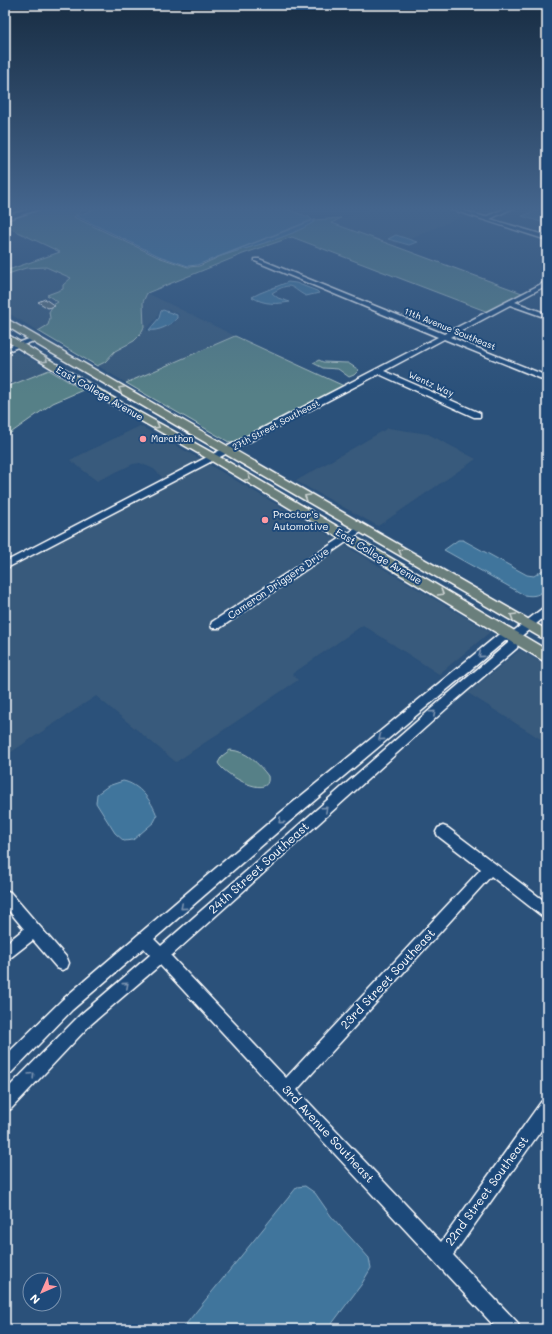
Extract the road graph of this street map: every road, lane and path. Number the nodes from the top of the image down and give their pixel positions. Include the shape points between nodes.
1 (279, 269) edge
2 (547, 283) edge
3 (510, 302) junction
4 (547, 316) edge
5 (5, 321) edge
6 (30, 337) junction
7 (444, 337) junction
8 (10, 341) edge
9 (5, 350) edge
10 (378, 372) junction
11 (547, 379) edge
12 (477, 415) dead end
13 (228, 451) junction
14 (214, 458) junction
15 (361, 528) junction
16 (348, 537) junction
17 (5, 566) edge
18 (547, 610) edge
19 (216, 625) dead end
20 (528, 625) junction
21 (514, 636) junction
22 (547, 636) edge
23 (547, 656) edge
24 (443, 832) dead end
25 (490, 868) junction
26 (5, 896) edge
27 (547, 911) edge
28 (34, 930) junction
29 (145, 939) junction
30 (5, 953) edge
31 (160, 956) junction
32 (62, 964) dead end
33 (5, 1068) edge
34 (286, 1090) junction
35 (5, 1103) edge
36 (547, 1108) edge
37 (442, 1255) junction
38 (510, 1329) edge

1 - 7 street, 11th Avenue Southeast
2 - 3 street, 27th Street Southeast
3 - 4 street
3 - 7 street, 27th Street Southeast
5 - 6 main road, East College Avenue
6 - 8 street
13 -> 6 main road, East College Avenue
7 - 10 street, 27th Street Southeast
7 - 11 street, 11th Avenue Southeast
8 - 9 street
8 -> 14 main road, East College Avenue
10 - 12 street, Wentz Way
10 - 13 street, 27th Street Southeast
13 - 14 street, 27th Street Southeast
15 -> 13 main road, East College Avenue
14 -> 16 main road, East College Avenue
14 - 17 street, 27th Street Southeast
15 - 16 street, Cameron Driggers Drive
20 -> 15 main road, East College Avenue
16 - 19 street, Cameron Driggers Drive
16 -> 21 main road, East College Avenue
18 - 20 street, 24th Street Southeast
20 - 21 street, 24th Street Southeast
20 - 22 main road, East College Avenue
21 - 23 main road, East College Avenue
21 -> 29 street, 24th Street Southeast via 502,638 284,818
31 -> 21 street, 24th Street Southeast via 513,645
24 - 25 street
25 - 27 street
25 - 34 street, 23rd Street Southeast
26 - 28 street
28 - 30 street
28 - 32 street
29 - 31 street, 3rd Avenue Southeast
29 - 33 street, 24th Street Southeast via 67,1005
31 - 34 street, 3rd Avenue Southeast
35 -> 31 street, 24th Street Southeast via 85,1020
34 - 37 street, 3rd Avenue Southeast
36 - 37 street, 22nd Street Southeast
37 - 38 street, 3rd Avenue Southeast

